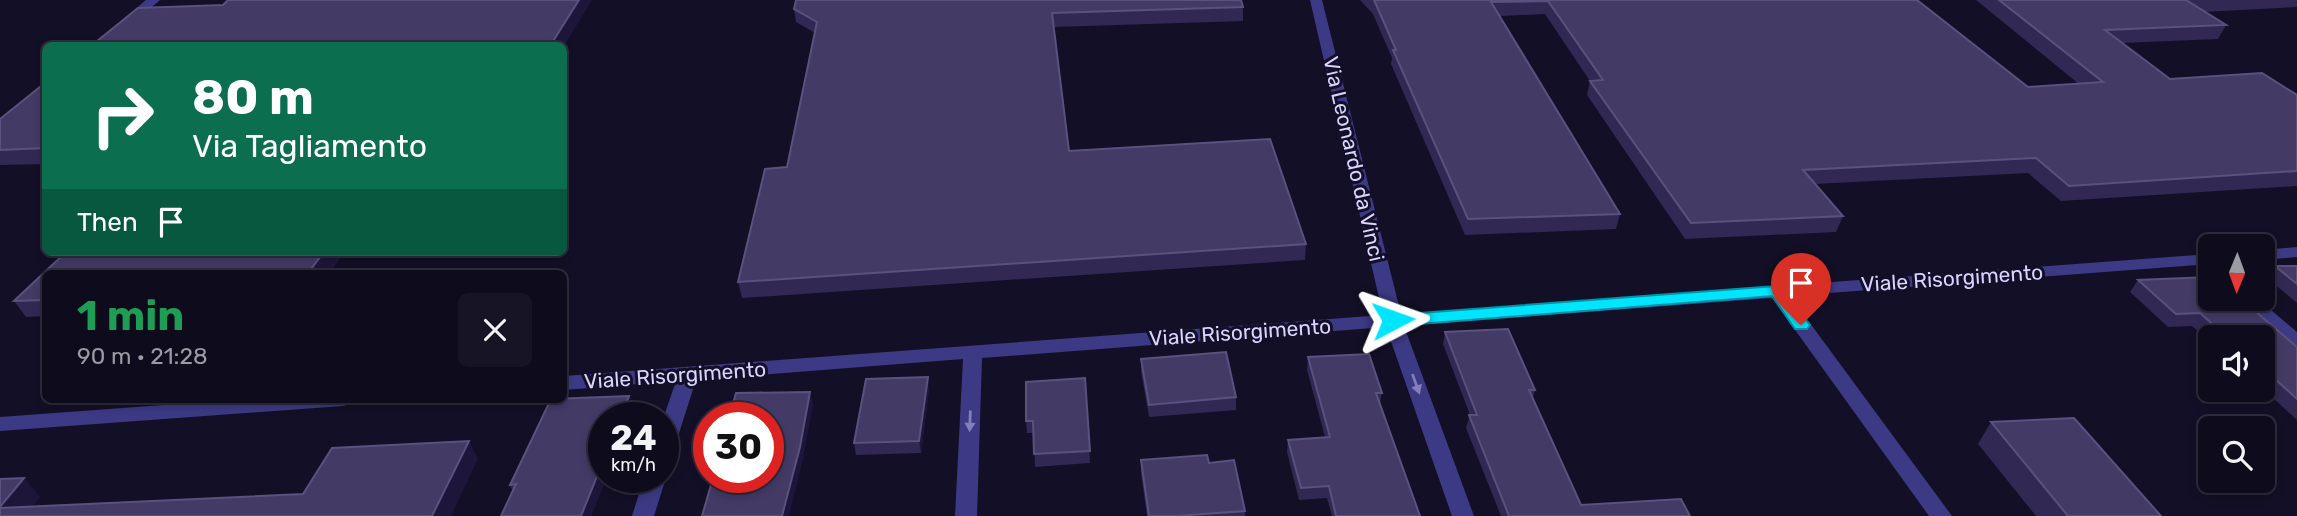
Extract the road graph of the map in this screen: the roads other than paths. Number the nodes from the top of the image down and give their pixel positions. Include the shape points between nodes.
1 (154, 0) edge
2 (1316, 0) edge
3 (103, 42) edge
4 (2297, 252) edge
5 (2275, 254) edge
6 (2198, 263) edge
7 (1776, 291) junction
8 (2261, 312) edge
9 (1393, 320) junction
10 (2297, 342) edge
11 (973, 353) junction
12 (688, 374) junction
13 (567, 383) edge
14 (679, 402) edge
15 (288, 403) edge
16 (0, 424) edge
17 (650, 493) edge
18 (643, 516) edge
19 (966, 516) edge
20 (1463, 516) edge
21 (1941, 516) edge

1 - 3 street
2 - 9 street, Via Leonardo da Vinci
4 - 5 street
6 - 7 street, Viale Risorgimento
7 - 9 street, Viale Risorgimento
7 - 21 street
8 - 10 street
9 - 11 street, Viale Risorgimento
9 -> 20 street, Via Leonardo da Vinci
11 - 12 street, Viale Risorgimento
11 -> 19 street
12 - 13 street, Viale Risorgimento
12 - 14 street
15 - 16 street
17 - 18 street

